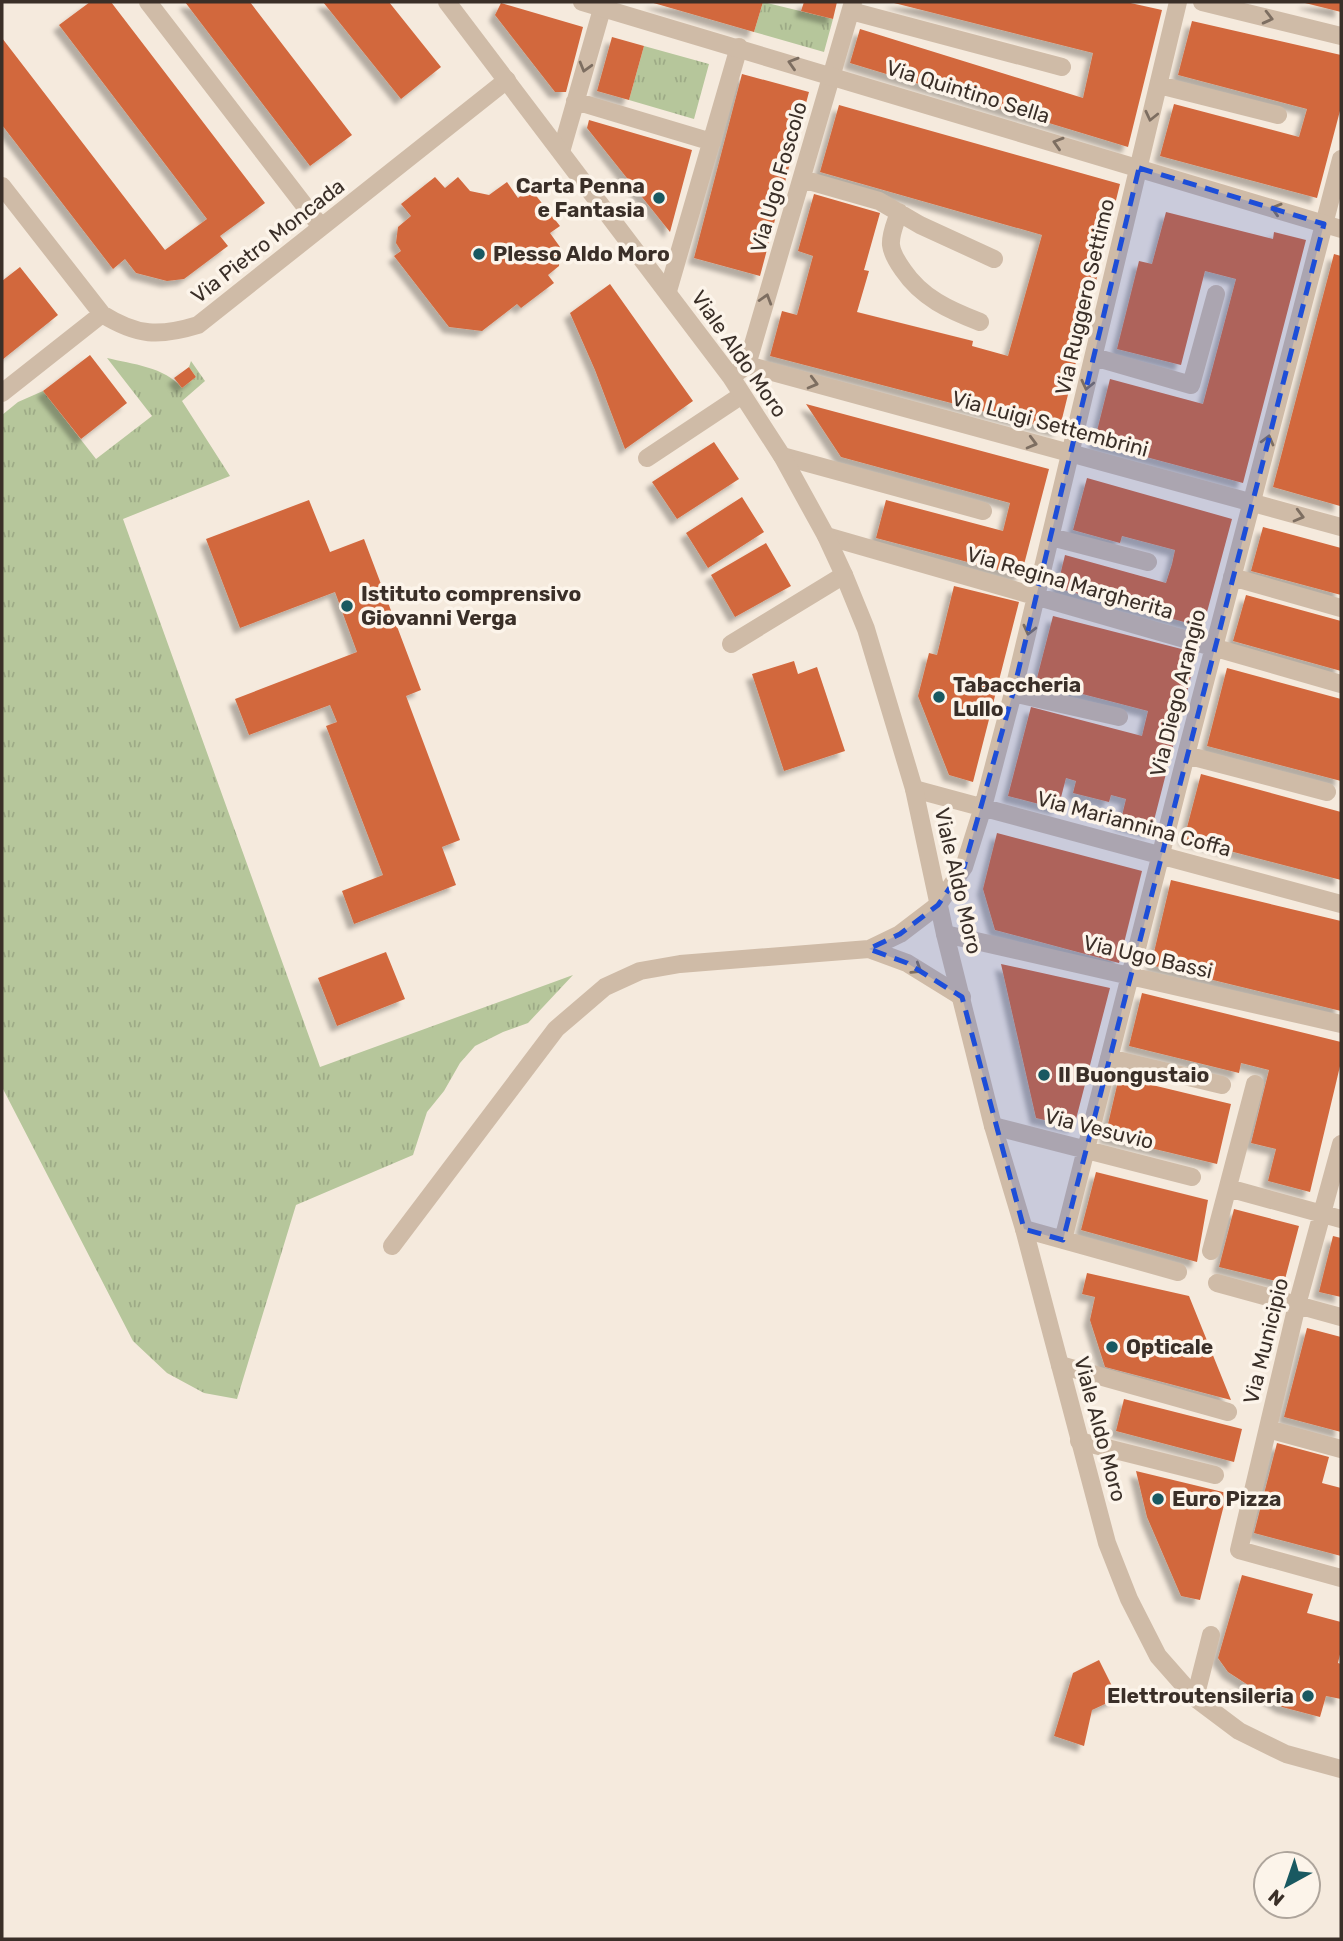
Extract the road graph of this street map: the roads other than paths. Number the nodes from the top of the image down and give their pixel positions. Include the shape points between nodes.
1 (148, 2) edge
2 (447, 2) edge
3 (582, 2) edge
4 (1178, 2) edge
5 (1202, 2) edge
6 (603, 5) edge
7 (852, 6) edge
8 (1341, 36) edge
9 (739, 47) junction
10 (1062, 67) dead end
11 (832, 75) junction
12 (507, 80) junction
13 (1159, 85) junction
14 (575, 102) junction
15 (1278, 115) dead end
16 (712, 142) junction
17 (561, 152) junction
18 (1341, 159) edge
19 (1139, 168) junction
20 (802, 179) junction
21 (2, 186) edge
22 (899, 212) junction
23 (1333, 226) edge
24 (321, 227) junction
25 (994, 259) dead end
26 (668, 291) junction
27 (1216, 294) dead end
28 (102, 314) junction
29 (980, 322) dead end
30 (1094, 357) junction
31 (747, 365) junction
32 (731, 377) junction
33 (2, 393) edge
34 (742, 395) junction
35 (1071, 454) junction
36 (782, 456) junction
37 (647, 458) dead end
38 (1251, 503) junction
39 (983, 511) dead end
40 (1341, 527) edge
41 (826, 536) junction
42 (1051, 537) junction
43 (1148, 562) dead end
44 (844, 575) junction
45 (1232, 577) junction
46 (1037, 597) junction
47 (1341, 608) edge
48 (731, 644) dead end
49 (1213, 648) junction
50 (1341, 684) edge
51 (1013, 693) junction
52 (1119, 717) dead end
53 (1185, 755) junction
54 (914, 789) junction
55 (1328, 792) dead end
56 (983, 807) junction
57 (1160, 856) junction
58 (1341, 904) edge
59 (938, 905) junction
60 (945, 934) junction
61 (869, 949) junction
62 (1130, 975) junction
63 (962, 997) junction
64 (1341, 1024) edge
65 (1109, 1058) junction
66 (1255, 1084) dead end
67 (1222, 1085) dead end
68 (993, 1126) junction
69 (1341, 1144) edge
70 (1086, 1149) junction
71 (1192, 1177) dead end
72 (1227, 1188) junction
73 (1322, 1214) junction
74 (1341, 1219) edge
75 (1024, 1229) junction
76 (1063, 1240) junction
77 (392, 1246) dead end
78 (1211, 1251) dead end
79 (1178, 1272) dead end
80 (1217, 1283) dead end
81 (1297, 1305) junction
82 (1341, 1317) edge
83 (1060, 1365) junction
84 (1228, 1412) dead end
85 (1268, 1429) junction
86 (1079, 1441) junction
87 (1341, 1449) edge
88 (1215, 1475) dead end
89 (1341, 1578) edge
90 (1211, 1634) dead end
91 (1195, 1698) junction
92 (1341, 1769) edge

1 - 24 street
2 - 12 street, Viale Aldo Moro
3 - 6 street, Via Quintino Sella
4 - 13 street, Via Ruggero Settimo
5 -> 8 street
6 - 9 street, Via Quintino Sella
6 -> 14 street
7 - 10 street
7 - 11 street, Via Ugo Foscolo
11 -> 9 street, Via Quintino Sella
9 - 16 street
19 -> 11 street, Via Quintino Sella
11 - 20 street, Via Ugo Foscolo
12 - 17 street, Viale Aldo Moro
12 - 24 street, Via Pietro Moncada
13 - 15 street
13 -> 19 street, Via Ruggero Settimo
14 - 16 street
14 - 17 street
16 - 26 street
17 - 26 street, Viale Aldo Moro
18 - 23 street, Via Diego Arangio
23 -> 19 street, Via Quintino Sella
19 - 30 street, Via Ruggero Settimo
20 - 22 street via 879,201
31 -> 20 street, Via Ugo Foscolo
21 - 28 street, Via Pietro Moncada
22 - 25 street
22 - 29 street via 891,247 912,283 927,297
38 -> 23 street, Via Diego Arangio
24 - 28 street, Via Pietro Moncada via 198,325 146,334
26 - 32 street, Viale Aldo Moro
27 - 30 street via 1191,385
28 - 33 street
30 -> 35 street, Via Ruggero Settimo
31 - 32 street
31 -> 35 street, Via Luigi Settembrini
32 - 34 street, Viale Aldo Moro
34 - 36 street, Viale Aldo Moro
34 - 37 street
35 - 38 street, Via Luigi Settembrini
35 - 42 street, Via Ruggero Settimo
36 - 39 street
36 - 41 street, Viale Aldo Moro
38 -> 40 street, Via Luigi Settembrini
38 - 45 street, Via Diego Arangio
41 - 44 street, Viale Aldo Moro
41 - 46 street, Via Regina Margherita
42 - 43 street
42 - 46 street, Via Ruggero Settimo
44 - 48 street
44 - 54 street, Viale Aldo Moro via 866,629
45 - 47 street
45 - 49 street, Via Diego Arangio
46 - 49 street, Via Regina Margherita
46 -> 51 street, Via Ruggero Settimo
49 - 50 street, Via Regina Margherita
49 - 53 street, Via Diego Arangio
51 - 52 street
51 - 56 street, Via Ruggero Settimo
53 - 55 street
53 - 57 street, Via Diego Arangio
54 - 56 street, Via Mariannina Coffa
54 - 59 street, Viale Aldo Moro
56 - 57 street, Via Mariannina Coffa
56 - 59 street, Via Ruggero Settimo via 964,867
57 - 58 street, Via Mariannina Coffa
57 - 62 street, Via Diego Arangio
59 - 60 street, Viale Aldo Moro
59 - 61 street, Via Ruggero Settimo via 900,934
60 - 62 street, Via Ugo Bassi
60 - 63 street, Viale Aldo Moro
61 -> 63 street via 907,963
61 - 77 street via 680,964 640,971 605,987 555,1029
62 - 64 street, Via Ugo Bassi
62 - 65 street, Via Diego Arangio
63 - 68 street, Viale Aldo Moro
65 - 67 street
65 - 70 street, Via Diego Arangio
66 - 72 street
68 - 70 street, Via Vesuvio
68 - 75 street, Viale Aldo Moro
69 - 73 street, Via Municipio
70 - 71 street, Via Vesuvio
70 - 76 street, Via Diego Arangio
72 - 73 street
72 - 78 street
73 - 74 street
73 - 81 street, Via Municipio
75 - 76 street
75 - 83 street, Viale Aldo Moro
76 - 79 street
80 - 81 street
81 - 82 street
81 - 85 street, Via Municipio
83 - 84 street
83 - 86 street, Viale Aldo Moro
85 - 87 street
85 - 89 street, Via Municipio via 1239,1550
86 - 88 street
86 - 91 street, Viale Aldo Moro via 1107,1543 1129,1599 1158,1656
90 - 91 street
91 - 92 street, Viale Aldo Moro via 1239,1731 1286,1754

